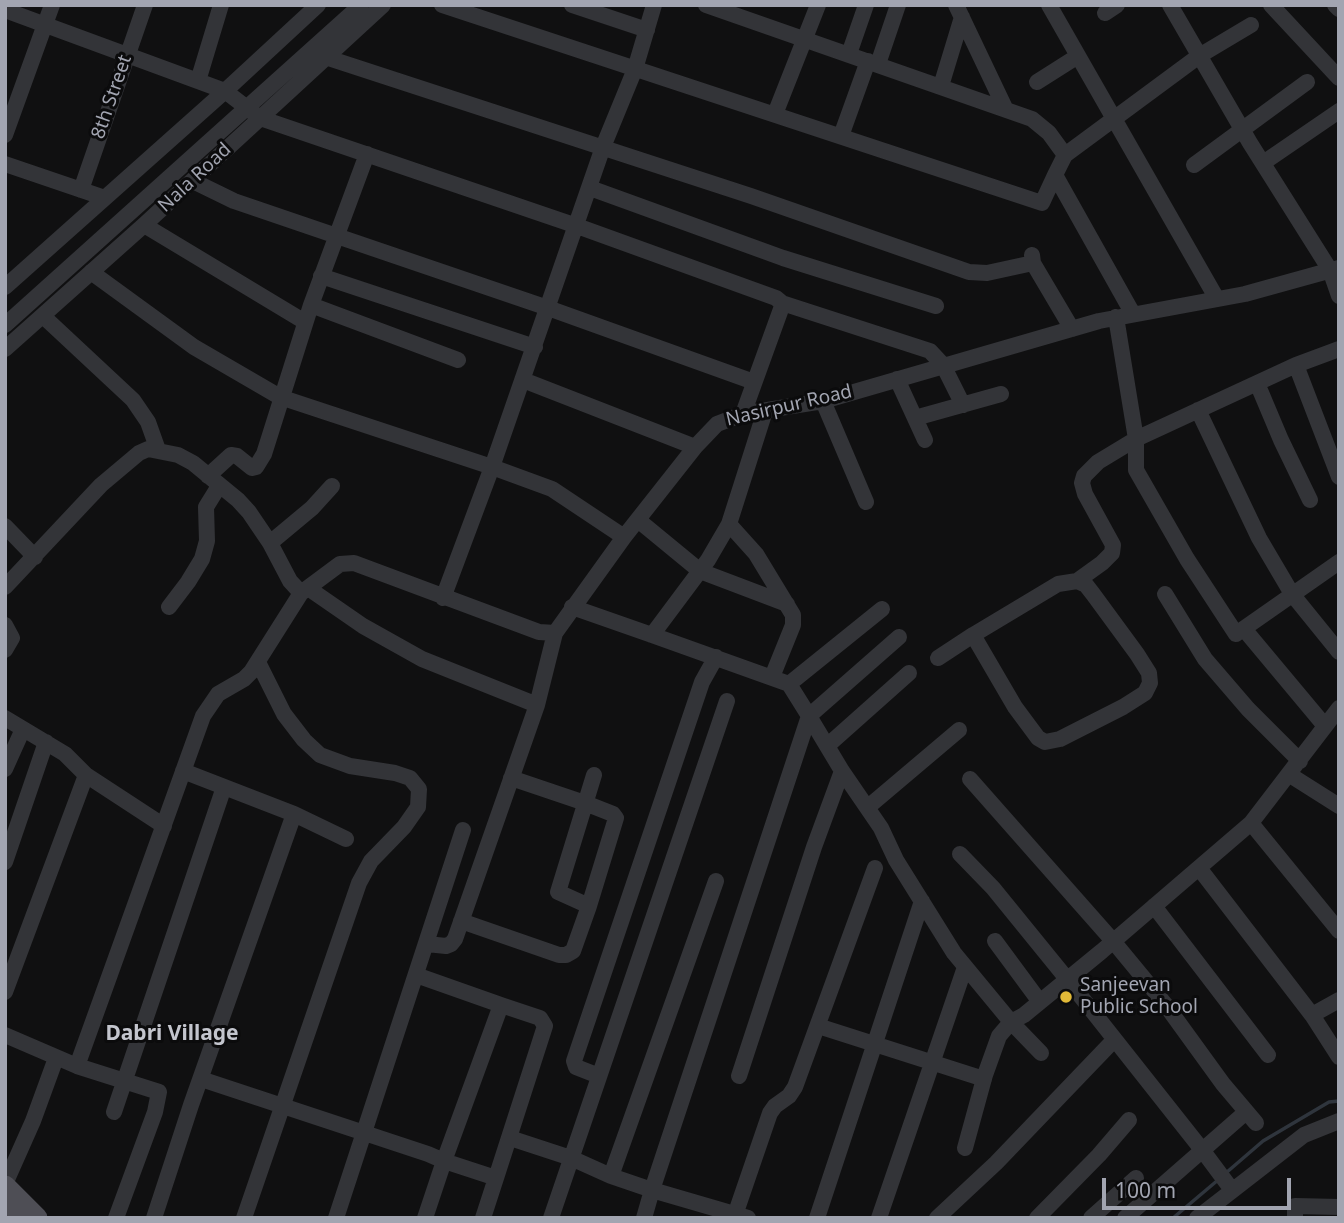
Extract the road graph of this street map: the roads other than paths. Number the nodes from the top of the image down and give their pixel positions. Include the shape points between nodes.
1 (52, 5) edge
2 (145, 5) edge
3 (221, 5) edge
4 (361, 5) edge
5 (383, 5) edge
6 (442, 5) edge
7 (572, 5) edge
8 (654, 5) edge
9 (706, 5) edge
10 (818, 5) edge
11 (866, 5) edge
12 (898, 5) edge
13 (1049, 5) edge
14 (1170, 5) edge
15 (1271, 5) edge
16 (313, 6) edge
17 (5, 10) edge
18 (734, 10) edge
19 (959, 11) edge
20 (46, 25) junction
21 (1251, 25) dead end
22 (647, 30) junction
23 (806, 39) junction
24 (849, 54) junction
25 (127, 55) junction
26 (1078, 56) junction
27 (1199, 56) junction
28 (325, 57) junction
29 (873, 63) junction
30 (635, 69) junction
31 (1339, 78) edge
32 (198, 81) junction
33 (1037, 82) dead end
34 (1307, 82) dead end
35 (941, 86) junction
36 (226, 91) junction
37 (247, 106) junction
38 (1005, 108) junction
39 (1339, 111) edge
40 (775, 114) junction
41 (260, 118) junction
42 (1115, 119) junction
43 (1243, 130) junction
44 (5, 135) edge
45 (841, 136) junction
46 (603, 147) junction
47 (367, 154) junction
48 (1065, 155) junction
49 (5, 163) edge
50 (1263, 163) junction
51 (1194, 165) dead end
52 (1055, 175) junction
53 (193, 181) junction
54 (590, 188) junction
55 (81, 190) junction
56 (106, 198) junction
57 (144, 225) junction
58 (577, 226) junction
59 (335, 237) junction
60 (1334, 269) edge
61 (91, 272) junction
62 (321, 276) junction
63 (5, 287) edge
64 (1339, 296) edge
65 (1217, 299) junction
66 (782, 303) junction
67 (311, 305) junction
68 (936, 306) dead end
69 (548, 308) junction
70 (1133, 314) junction
71 (43, 316) junction
72 (1116, 317) junction
73 (305, 322) junction
74 (5, 326) edge
75 (1072, 329) junction
76 (535, 347) junction
77 (5, 349) edge
78 (1339, 349) edge
79 (458, 360) dead end
80 (943, 365) junction
81 (1296, 365) junction
82 (897, 379) junction
83 (523, 380) junction
84 (754, 382) junction
85 (1257, 383) junction
86 (1002, 394) dead end
87 (281, 397) junction
88 (823, 401) junction
89 (963, 405) junction
90 (1198, 410) junction
91 (765, 411) junction
92 (743, 414) junction
93 (915, 418) junction
94 (1136, 439) junction
95 (925, 440) dead end
96 (695, 447) junction
97 (158, 450) junction
98 (492, 467) junction
99 (1339, 477) edge
100 (213, 481) junction
101 (332, 486) dead end
102 (1310, 500) dead end
103 (866, 502) dead end
104 (638, 520) junction
105 (729, 524) junction
106 (5, 526) edge
107 (624, 537) junction
108 (270, 543) junction
109 (35, 557) junction
110 (700, 571) junction
111 (1335, 571) edge
112 (1077, 581) junction
113 (5, 587) edge
114 (305, 591) junction
115 (1165, 594) dead end
116 (1292, 594) junction
117 (443, 598) junction
118 (787, 604) junction
119 (169, 607) dead end
120 (572, 607) junction
121 (882, 609) dead end
122 (5, 625) edge
123 (1244, 629) junction
124 (555, 633) junction
125 (652, 635) junction
126 (973, 635) junction
127 (899, 637) dead end
128 (5, 650) edge
129 (1339, 652) edge
130 (716, 657) junction
131 (938, 658) dead end
132 (258, 662) junction
133 (909, 673) dead end
134 (772, 677) junction
135 (789, 684) junction
136 (727, 701) dead end
137 (537, 705) junction
138 (1339, 708) edge
139 (809, 716) junction
140 (5, 718) edge
141 (1325, 726) junction
142 (23, 729) junction
143 (959, 730) dead end
144 (46, 742) junction
145 (827, 746) junction
146 (1300, 761) junction
147 (5, 769) edge
148 (183, 771) junction
149 (842, 771) junction
150 (86, 775) junction
151 (594, 775) dead end
152 (1290, 775) junction
153 (511, 778) junction
154 (970, 779) dead end
155 (224, 788) junction
156 (585, 803) junction
157 (1339, 806) edge
158 (868, 807) junction
159 (294, 814) junction
160 (1251, 823) junction
161 (164, 826) junction
162 (463, 830) dead end
163 (346, 839) dead end
164 (961, 854) dead end
165 (5, 862) edge
166 (875, 868) dead end
167 (1199, 868) junction
168 (716, 881) dead end
169 (922, 901) junction
170 (589, 906) junction
171 (1154, 906) junction
172 (461, 921) junction
173 (1339, 931) edge
174 (995, 940) dead end
175 (1113, 941) junction
176 (427, 944) junction
177 (965, 967) junction
178 (416, 975) junction
179 (1067, 979) junction
180 (5, 992) edge
181 (1339, 1000) edge
182 (1040, 1002) junction
183 (501, 1005) junction
184 (1312, 1015) junction
185 (1012, 1022) junction
186 (818, 1026) junction
187 (5, 1035) edge
188 (1114, 1040) junction
189 (874, 1043) junction
190 (1041, 1053) dead end
191 (1268, 1055) dead end
192 (1339, 1057) edge
193 (56, 1058) junction
194 (931, 1063) junction
195 (77, 1066) junction
196 (600, 1076) junction
197 (739, 1076) dead end
198 (201, 1079) junction
199 (984, 1079) junction
200 (124, 1082) junction
201 (283, 1108) junction
202 (114, 1112) dead end
203 (1129, 1120) dead end
204 (1339, 1121) edge
205 (363, 1133) junction
206 (510, 1138) junction
207 (965, 1149) dead end
208 (1203, 1151) junction
209 (570, 1158) junction
210 (444, 1161) junction
211 (611, 1176) junction
212 (496, 1178) junction
213 (1136, 1178) dead end
214 (1225, 1181) junction
215 (5, 1185) edge
216 (652, 1190) junction
217 (1339, 1207) edge
218 (5, 1213) edge
219 (32, 1216) edge
220 (739, 1216) edge
221 (10, 1218) edge
222 (116, 1218) edge
223 (154, 1218) edge
224 (244, 1218) edge
225 (336, 1218) edge
226 (425, 1218) edge
227 (483, 1218) edge
228 (551, 1218) edge
229 (644, 1218) edge
230 (817, 1218) edge
231 (879, 1218) edge
232 (937, 1218) edge
233 (1037, 1218) edge
234 (1091, 1218) edge
235 (1125, 1218) edge
236 (1197, 1218) edge
237 (1295, 1218) edge

1 - 20 street
2 - 25 street, 8th Street
3 - 32 street
4 - 37 street
5 - 28 street, Nala Road
6 - 30 street
7 - 22 street
8 - 22 street
9 - 18 street
10 - 23 street
11 - 24 street
12 - 29 street
13 - 26 street
14 - 27 street
15 - 31 street
16 - 36 street
17 - 20 street
18 - 23 street
19 - 35 street
19 - 38 street
20 - 25 street
20 - 44 street
21 - 27 street
22 - 30 street
23 - 24 street
23 - 40 street
24 - 29 street
25 - 32 street
25 - 55 street, 8th Street
26 - 33 street
26 - 42 street
27 - 42 street
27 - 43 street
28 - 41 street, Nala Road
28 - 46 street
29 - 35 street
29 - 45 street
30 - 40 street
30 - 46 street
32 - 36 street
34 - 43 street
35 - 38 street
36 - 37 street
36 - 56 street
37 - 41 street
37 - 74 street
38 - 48 street via 1040,124
39 - 50 street
40 - 45 street
41 - 47 street
41 - 53 street, Nala Road
42 - 48 street
42 - 65 street
43 - 50 street
43 - 51 street
45 - 52 street via 1042,203
46 - 54 street
46 - 75 street via 969,272 987,274 1032,258
47 - 58 street
47 - 59 street
48 - 52 street
49 - 55 street
50 - 60 street
52 - 70 street
53 - 57 street, Nala Road
53 - 59 street via 234,201
54 - 58 street
54 - 68 street via 783,258
55 - 56 street
56 - 63 street
57 - 61 street, Nala Road
57 - 73 street
58 - 66 street
58 - 69 street
59 - 62 street
59 - 69 street
60 - 64 street
60 - 65 street, Nasirpur Road
61 - 71 street, Nala Road
61 - 87 street via 194,347
62 - 67 street
62 - 76 street
65 - 70 street, Nasirpur Road
66 - 80 street via 918,346
66 - 84 street
67 - 73 street
67 - 79 street
69 - 76 street
69 - 84 street
70 - 72 street, Nasirpur Road
71 - 77 street, Nala Road
71 - 97 street via 133,400 148,422
72 - 75 street, Nasirpur Road
72 - 94 street
73 - 87 street
75 - 80 street, Nasirpur Road
76 - 83 street
78 - 81 street
80 - 82 street, Nasirpur Road
80 - 89 street
81 - 85 street
81 - 99 street
82 - 88 street, Nasirpur Road
82 - 93 street
83 - 96 street
83 - 98 street
84 - 92 street
85 - 90 street
85 - 102 street
86 - 89 street
87 - 98 street
87 - 100 street via 256,467 248,467 233,455
88 - 91 street, Nasirpur Road
88 - 103 street
89 - 93 street
90 - 94 street
90 - 116 street via 1259,538
91 - 92 street, Nasirpur Road
91 - 105 street
92 - 96 street, Nasirpur Road via 717,424
93 - 95 street
94 - 112 street via 1084,475 1085,494 1113,545 1112,553
94 - 123 street via 1136,470 1163,518 1236,634
96 - 104 street, Nasirpur Road
97 - 100 street via 186,459
97 - 109 street via 139,453 101,485
98 - 107 street via 559,493
98 - 117 street
100 - 108 street via 249,512
100 - 119 street via 202,559
101 - 108 street
104 - 107 street, Nasirpur Road
104 - 110 street
105 - 110 street
105 - 118 street via 756,554
106 - 109 street
107 - 120 street, Nasirpur Road
108 - 114 street via 290,582
109 - 113 street
110 - 118 street
110 - 125 street
111 - 116 street
112 - 126 street via 1058,584
112 - 126 street via 1094,594 1137,653 1150,683 1145,693 1123,707 1060,740 1038,738 1014,707
114 - 117 street via 340,564 354,563
114 - 132 street
114 - 137 street via 422,659
115 - 146 street via 1205,659
116 - 123 street
116 - 129 street
117 - 124 street via 540,632
118 - 134 street via 793,625
120 - 124 street, Nasirpur Road
120 - 125 street
121 - 135 street
122 - 128 street via 12,638
123 - 141 street
124 - 137 street, Nasirpur Road
125 - 130 street
126 - 131 street
127 - 139 street
130 - 134 street
130 - 196 street via 702,682 574,1061 576,1067
132 - 148 street via 244,679 209,705
132 - 201 street via 284,714 320,754 350,766 410,778 419,789 418,807 364,872
133 - 145 street
134 - 135 street
135 - 139 street
136 - 196 street
137 - 153 street, Nasirpur Road
138 - 141 street
139 - 145 street
139 - 216 street
140 - 142 street
141 - 146 street
142 - 144 street
142 - 147 street
143 - 158 street
144 - 150 street
144 - 165 street
145 - 149 street
146 - 152 street
148 - 155 street
148 - 161 street
149 - 158 street
149 - 197 street
150 - 161 street
150 - 180 street
151 - 156 street
152 - 157 street
152 - 160 street
153 - 156 street
153 - 172 street, Nasirpur Road
154 - 175 street
155 - 159 street
155 - 200 street
156 - 170 street via 558,892
156 - 170 street via 616,818
158 - 169 street
159 - 163 street
159 - 198 street
160 - 167 street
160 - 173 street
161 - 195 street
162 - 176 street
164 - 179 street
166 - 186 street
167 - 171 street
167 - 184 street
168 - 211 street
169 - 177 street
169 - 189 street
170 - 172 street via 573,951 566,955
171 - 175 street
171 - 191 street
172 - 176 street, Nasirpur Road via 451,944
174 - 182 street
175 - 179 street
175 - 208 street via 1251,1117
176 - 178 street
177 - 185 street
177 - 194 street
178 - 183 street
178 - 205 street
179 - 182 street
179 - 188 street
181 - 184 street
182 - 185 street
183 - 206 street via 540,1018 545,1026
183 - 210 street
184 - 192 street
185 - 190 street
185 - 199 street via 996,1041
186 - 189 street
186 - 220 street via 795,1087 770,1112
187 - 193 street
188 - 208 street
188 - 232 street
189 - 194 street
189 - 230 street
193 - 195 street
193 - 215 street
194 - 199 street
194 - 231 street
195 - 200 street
196 - 209 street
198 - 201 street
198 - 223 street
199 - 207 street
200 - 202 street
200 - 222 street via 159,1092
201 - 205 street
201 - 224 street
203 - 233 street
204 - 214 street via 1304,1135
205 - 210 street
205 - 225 street
206 - 209 street
206 - 212 street
208 - 214 street
208 - 235 street
209 - 211 street
209 - 228 street
210 - 212 street
210 - 226 street
211 - 216 street
212 - 227 street
213 - 234 street
214 - 236 street
215 - 219 main road
216 - 220 street
216 - 229 street
217 - 237 street via 1295,1206
218 - 221 main road

